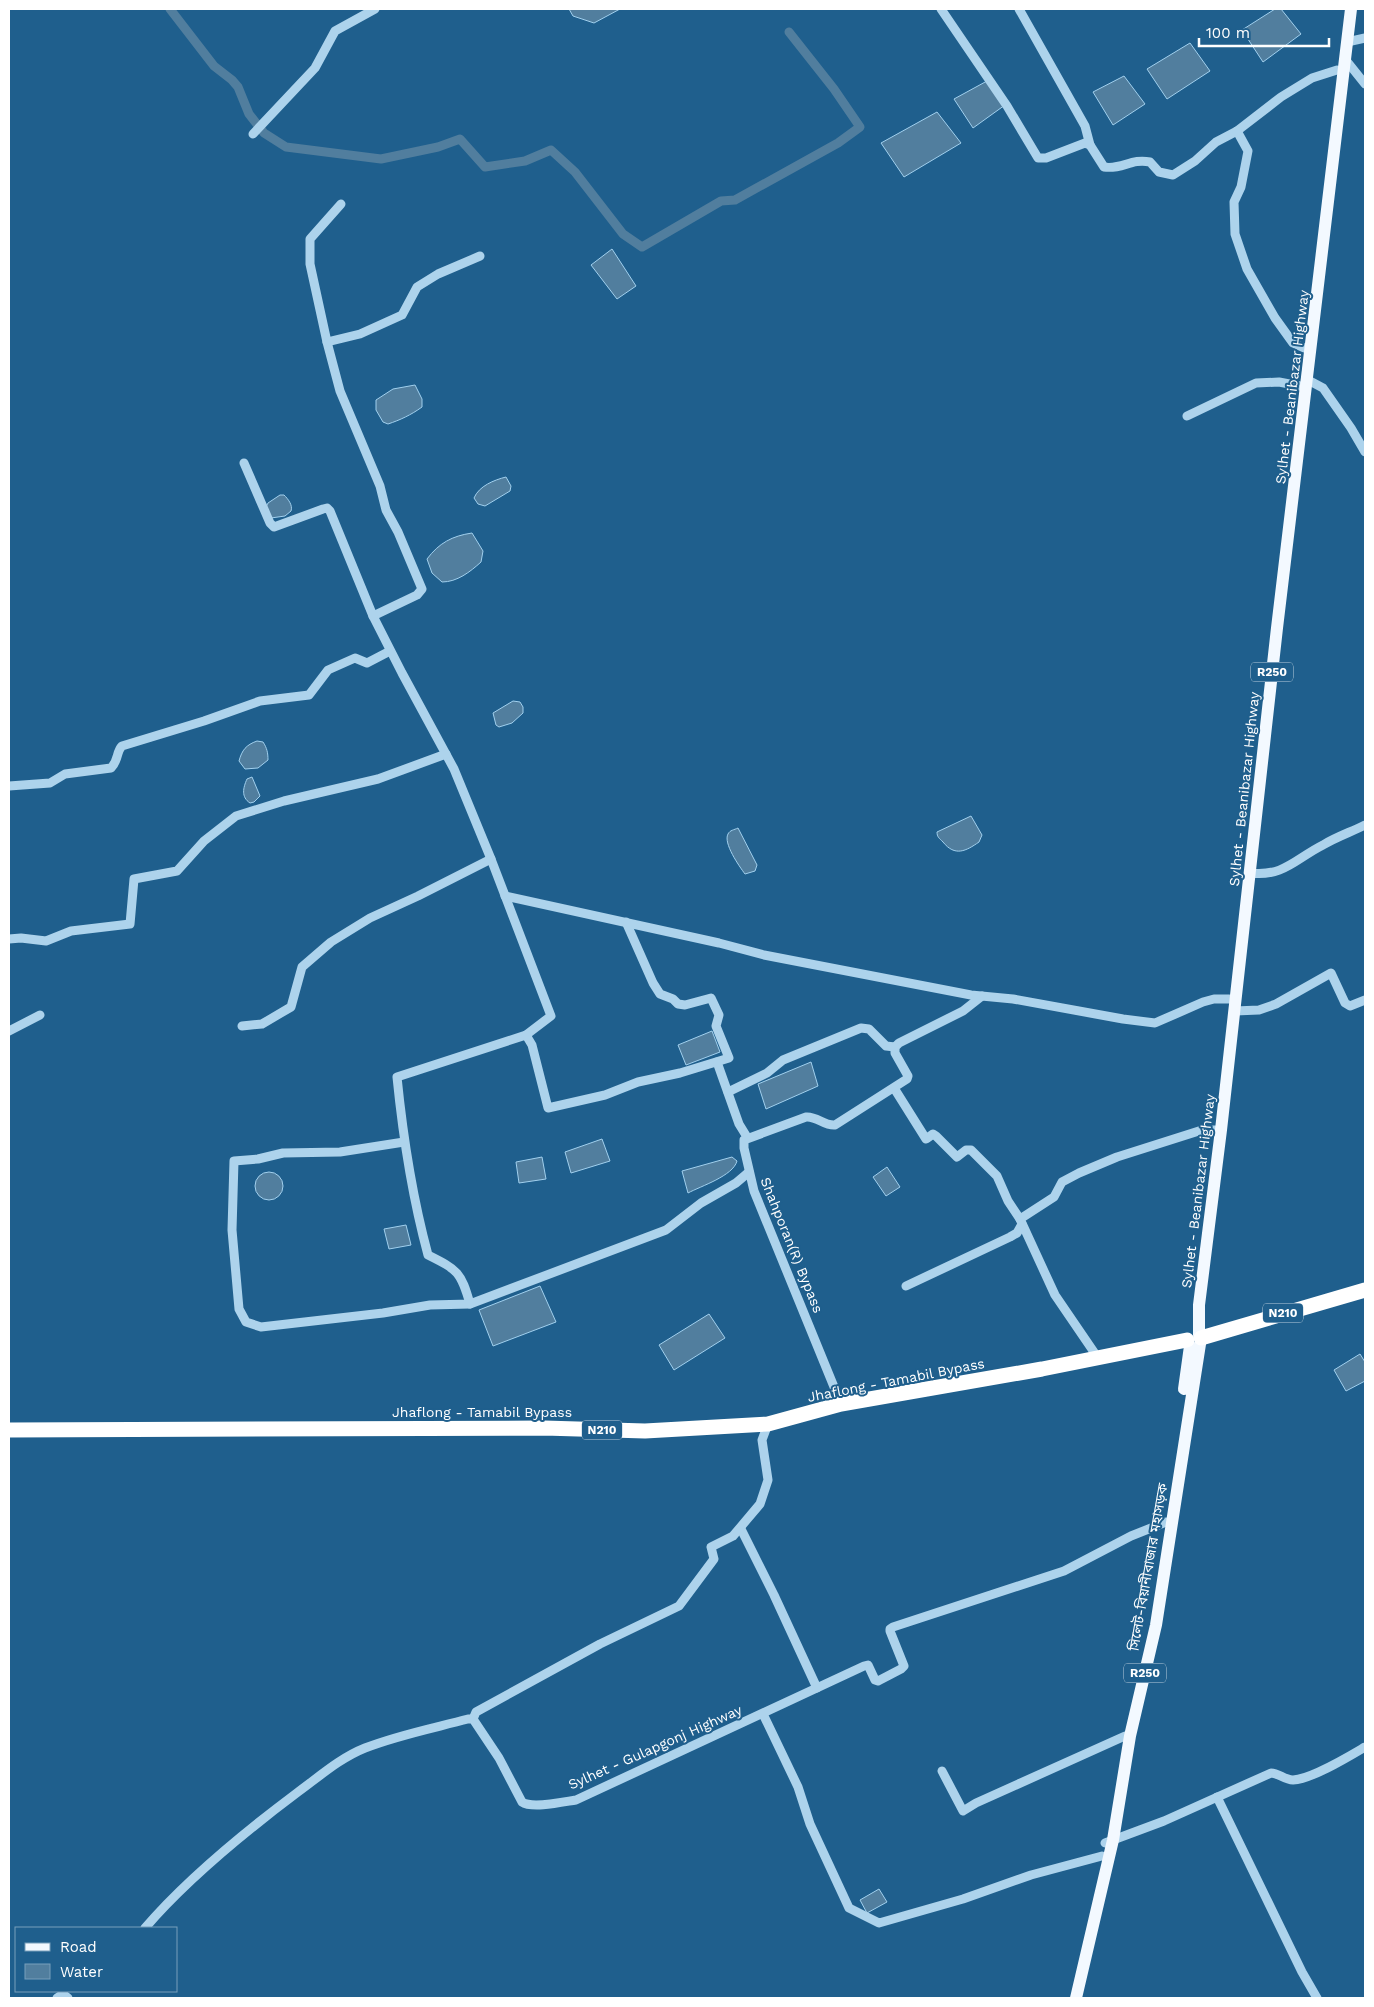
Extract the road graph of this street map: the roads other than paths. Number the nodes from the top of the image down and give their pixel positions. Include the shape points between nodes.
1 (375, 9) edge
2 (941, 9) edge
3 (1019, 9) edge
4 (1345, 9) edge
5 (1351, 9) edge
6 (1365, 38) edge
7 (1347, 42) junction
8 (1341, 64) junction
9 (1365, 84) edge
10 (1237, 131) junction
11 (254, 134) dead end
12 (1090, 144) junction
13 (341, 204) dead end
14 (480, 256) dead end
15 (327, 342) junction
16 (1304, 348) junction
17 (1304, 383) junction
18 (1187, 416) dead end
19 (1365, 452) edge
20 (244, 463) dead end
21 (373, 616) junction
22 (390, 651) junction
23 (446, 754) junction
24 (9, 786) edge
25 (1365, 825) edge
26 (491, 859) junction
27 (1250, 873) junction
28 (505, 896) junction
29 (626, 922) junction
30 (9, 939) edge
31 (982, 996) junction
32 (1365, 1000) edge
33 (1232, 1005) junction
34 (40, 1015) dead end
35 (242, 1026) dead end
36 (9, 1031) edge
37 (526, 1035) junction
38 (895, 1047) junction
39 (717, 1062) junction
40 (894, 1088) junction
41 (728, 1092) junction
42 (1215, 1130) junction
43 (747, 1137) junction
44 (404, 1142) junction
45 (748, 1172) junction
46 (1021, 1221) junction
47 (906, 1286) dead end
48 (1365, 1290) edge
49 (470, 1304) junction
50 (1195, 1340) junction
51 (1098, 1358) junction
52 (841, 1404) junction
53 (768, 1424) junction
54 (9, 1430) edge
55 (1166, 1522) junction
56 (741, 1529) junction
57 (817, 1688) junction
58 (763, 1714) junction
59 (473, 1719) junction
60 (1125, 1736) junction
61 (1365, 1747) edge
62 (942, 1771) dead end
63 (1217, 1797) junction
64 (1109, 1841) junction
65 (1102, 1856) junction
66 (146, 1927) edge
67 (1070, 1998) edge
68 (1076, 1998) edge
69 (1316, 1998) edge

1 - 11 street via 335,31 315,68
2 - 12 street via 1038,158
3 - 12 street via 1085,126
4 - 8 main road, Sylhet - Beanibazar Highway / R250
5 - 7 main road, Sylhet - Beanibazar Highway / R250
6 - 7 street
7 - 8 main road, Sylhet - Beanibazar Highway / R250
8 - 9 street
8 - 10 street via 1281,97
8 - 16 main road, Sylhet - Beanibazar Highway / R250
8 - 17 main road, Sylhet - Beanibazar Highway / R250
10 - 12 street via 1216,142 1195,162 1173,175 1159,172 1150,162 1139,160 1112,168 1104,167
10 - 16 street via 1248,151 1241,187 1234,202 1235,234 1247,269 1275,318 1293,343
13 - 15 street via 310,239 310,264
14 - 15 street via 417,287 402,315 360,334
15 - 21 street via 340,391 380,486 386,510 422,586 417,595
16 - 17 main road, Sylhet - Beanibazar Highway / R250
17 - 18 street via 1256,383
17 - 19 street via 1323,388
17 - 27 main road, Sylhet - Beanibazar Highway / R250
17 - 33 main road, Sylhet - Beanibazar Highway / R250
20 - 21 street via 274,527 323,509 330,511
21 - 22 street
22 - 23 street
22 - 24 street via 367,663 355,658 328,670 309,695 260,701 204,722 122,746 118,760 111,768 65,774 50,783
23 - 26 street
23 - 30 street via 378,779 236,816 204,841 177,871 134,879 130,924 71,931 46,941
25 - 27 street via 1280,871
26 - 28 street
26 - 35 street via 370,918 331,942 302,967 291,1006 262,1024
27 - 33 main road, Sylhet - Beanibazar Highway / R250
28 - 29 street
28 - 37 street via 551,1016
29 - 31 street via 764,956
29 - 39 street via 660,994 685,1005 711,998 719,1014 716,1026 729,1058
31 - 33 street via 1013,998 1155,1023 1214,999
31 - 38 street via 963,1011
32 - 33 street via 1350,1006 1345,1003 1331,973 1259,1010
33 - 42 main road, Sylhet - Beanibazar Highway / R250
33 - 50 main road, Sylhet - Beanibazar Highway / R250
34 - 36 street
37 - 39 street via 532,1045 548,1108
37 - 44 street via 397,1077
38 - 40 street via 895,1054 908,1076
38 - 41 street via 886,1046 869,1029 861,1028 783,1060 767,1073
39 - 41 street
40 - 43 street via 835,1125 828,1126 806,1117
40 - 46 street via 926,1139 933,1134 956,1157 970,1150 997,1176
41 - 43 street
42 - 46 street via 1202,1130 1117,1157 1079,1173 1062,1182 1054,1197
42 - 50 main road, Sylhet - Beanibazar Highway / R250 via 1193,1305
43 - 45 street, Shahporan(R) Bypass via 744,1148
44 - 49 street via 428,1254 452,1267 463,1279
44 - 49 street via 340,1152 283,1153 234,1161 232,1230 240,1309 246,1322 261,1327 365,1316 430,1305
45 - 49 street via 666,1230
45 - 52 street, Shahporan(R) Bypass
46 - 47 street via 1017,1233 1010,1237
46 - 51 street via 1055,1295
48 - 50 highway, Jhaflong - Tamabil Bypass / N210
50 - 51 highway, Jhaflong - Tamabil Bypass / N210
50 - 55 main road, সিলেট-বিয়ানীবাজার মহাসড়ক / R250
50 - 64 main road, সিলেট-বিয়ানীবাজার মহাসড়ক / R250 via 1156,1626
51 - 52 highway, Jhaflong - Tamabil Bypass / N210
52 - 53 highway, Jhaflong - Tamabil Bypass / N210
53 - 54 highway, Jhaflong - Tamabil Bypass / N210 via 645,1431 544,1428
53 - 56 street via 762,1440 768,1480 760,1504
55 - 57 street, Sylhet - Gulapgonj Highway via 1064,1570 893,1627 890,1629 904,1666 901,1669 878,1681 868,1665
55 - 60 main road, সিলেট-বিয়ানীবাজার মহাসড়ক / R250 via 1151,1625
56 - 57 street
56 - 59 street via 711,1547 714,1559 679,1606 600,1644 476,1712
57 - 58 street, Sylhet - Gulapgonj Highway
58 - 59 street, Sylhet - Gulapgonj Highway via 580,1799 542,1804 522,1802 499,1758
58 - 65 street via 849,1908 879,1923
59 - 66 street via 385,1741 338,1762 258,1821 163,1907
60 - 62 street via 963,1810
60 - 64 main road, সিলেট-বিয়ানীবাজার মহাসড়ক / R250
61 - 63 street via 1302,1778 1292,1780 1270,1773
63 - 64 street via 1164,1822
63 - 69 street
64 - 65 main road, সিলেট-বিয়ানীবাজার মহাসড়ক / R250
64 - 68 main road, সিলেট-বিয়ানীবাজার মহাসড়ক / R250
65 - 67 main road, সিলেট-বিয়ানীবাজার মহাসড়ক / R250

